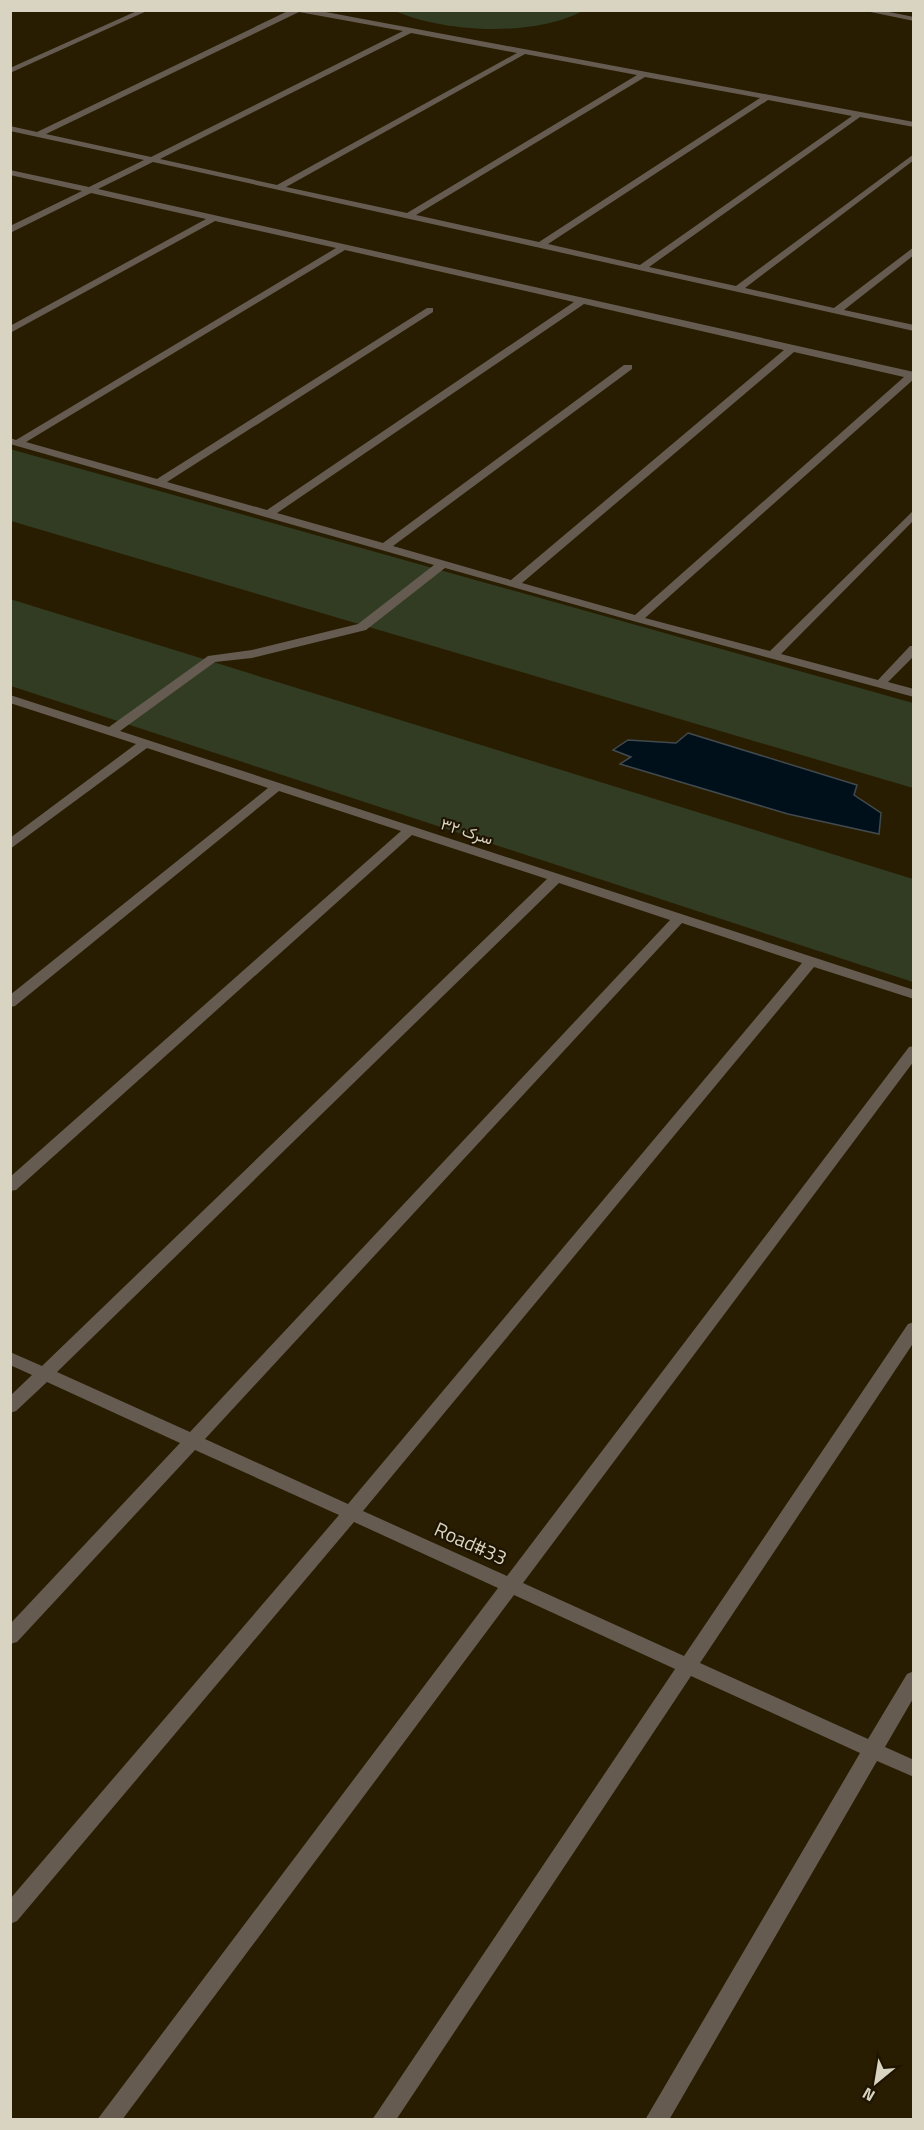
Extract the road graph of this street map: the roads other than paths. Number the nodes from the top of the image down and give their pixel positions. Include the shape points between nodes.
1 (146, 10) edge
2 (299, 10) edge
3 (864, 10) edge
4 (896, 13) edge
5 (914, 19) edge
6 (409, 31) junction
7 (524, 52) junction
8 (10, 71) edge
9 (643, 75) junction
10 (766, 98) junction
11 (858, 115) junction
12 (914, 125) edge
13 (10, 128) edge
14 (39, 134) junction
15 (914, 156) edge
16 (150, 158) junction
17 (10, 171) edge
18 (279, 188) junction
19 (90, 189) junction
20 (409, 216) junction
21 (214, 218) junction
22 (10, 230) edge
23 (541, 246) junction
24 (344, 247) junction
25 (914, 250) edge
26 (641, 268) junction
27 (738, 289) junction
28 (582, 301) junction
29 (430, 310) dead end
30 (836, 311) junction
31 (914, 328) edge
32 (10, 330) edge
33 (792, 348) junction
34 (628, 367) dead end
35 (913, 376) edge
36 (14, 442) edge
37 (159, 483) junction
38 (914, 513) edge
39 (268, 514) junction
40 (385, 547) junction
41 (443, 564) junction
42 (513, 584) junction
43 (638, 619) junction
44 (914, 649) edge
45 (773, 655) junction
46 (880, 684) junction
47 (914, 693) edge
48 (14, 704) edge
49 (111, 732) junction
50 (146, 743) junction
51 (277, 787) junction
52 (410, 830) junction
53 (10, 845) edge
54 (556, 878) junction
55 (679, 918) junction
56 (811, 962) junction
57 (914, 995) edge
58 (10, 1003) edge
59 (914, 1050) edge
60 (10, 1186) edge
61 (914, 1328) edge
62 (10, 1358) edge
63 (44, 1374) junction
64 (10, 1407) edge
65 (193, 1441) junction
66 (351, 1513) junction
67 (512, 1586) junction
68 (10, 1636) edge
69 (687, 1666) junction
70 (914, 1679) edge
71 (872, 1750) junction
72 (914, 1769) edge
73 (10, 1915) edge
74 (108, 2120) edge
75 (383, 2120) edge
76 (656, 2120) edge

1 - 8 street
2 - 6 street
2 - 14 street
3 - 4 street
4 - 5 street
6 - 7 street
6 - 16 street
7 - 9 street
7 - 18 street
9 - 10 street
9 - 20 street
10 - 11 street
10 - 23 street
11 - 12 street
11 - 26 street
13 - 14 street
14 - 16 street
15 - 27 street
16 - 18 street
16 - 19 street
17 - 19 street
18 - 20 street
19 - 21 street
19 - 22 street
20 - 23 street
21 - 24 street
21 - 32 street
23 - 26 street
24 - 28 street
24 - 36 street
25 - 30 street
26 - 27 street
27 - 30 street
28 - 33 street
28 - 39 street
29 - 37 street
30 - 31 street
33 - 35 street
33 - 42 street
34 - 40 street
35 - 43 street
36 - 37 street
37 - 39 street
38 - 45 street
39 - 40 street
40 - 41 street
41 - 42 street
41 - 49 street via 362,627 212,660
42 - 43 street
43 - 45 street
44 - 46 street
45 - 46 street
46 - 47 street
48 - 49 street, سرک ۳۲
49 - 50 street, سرک ۳۲
50 - 51 street, سرک ۳۲
50 - 53 street
51 - 52 street, سرک ۳۲
51 - 58 street
52 - 54 street, سرک ۳۲
52 - 60 street
54 - 55 street, سرک ۳۲
54 - 63 street
55 - 56 street, سرک ۳۲
55 - 65 street
56 - 57 street, سرک ۳۲
56 - 66 street
59 - 67 street
61 - 69 street
62 - 63 street, Road#33
63 - 64 street
63 - 65 street, Road#33
65 - 66 street, Road#33
65 - 68 street
66 - 67 street, Road#33
66 - 73 street
67 - 69 street, Road#33
67 - 74 street
69 - 71 street, Road#33
69 - 75 street
70 - 71 street
71 - 72 street, Road#33
71 - 76 street

